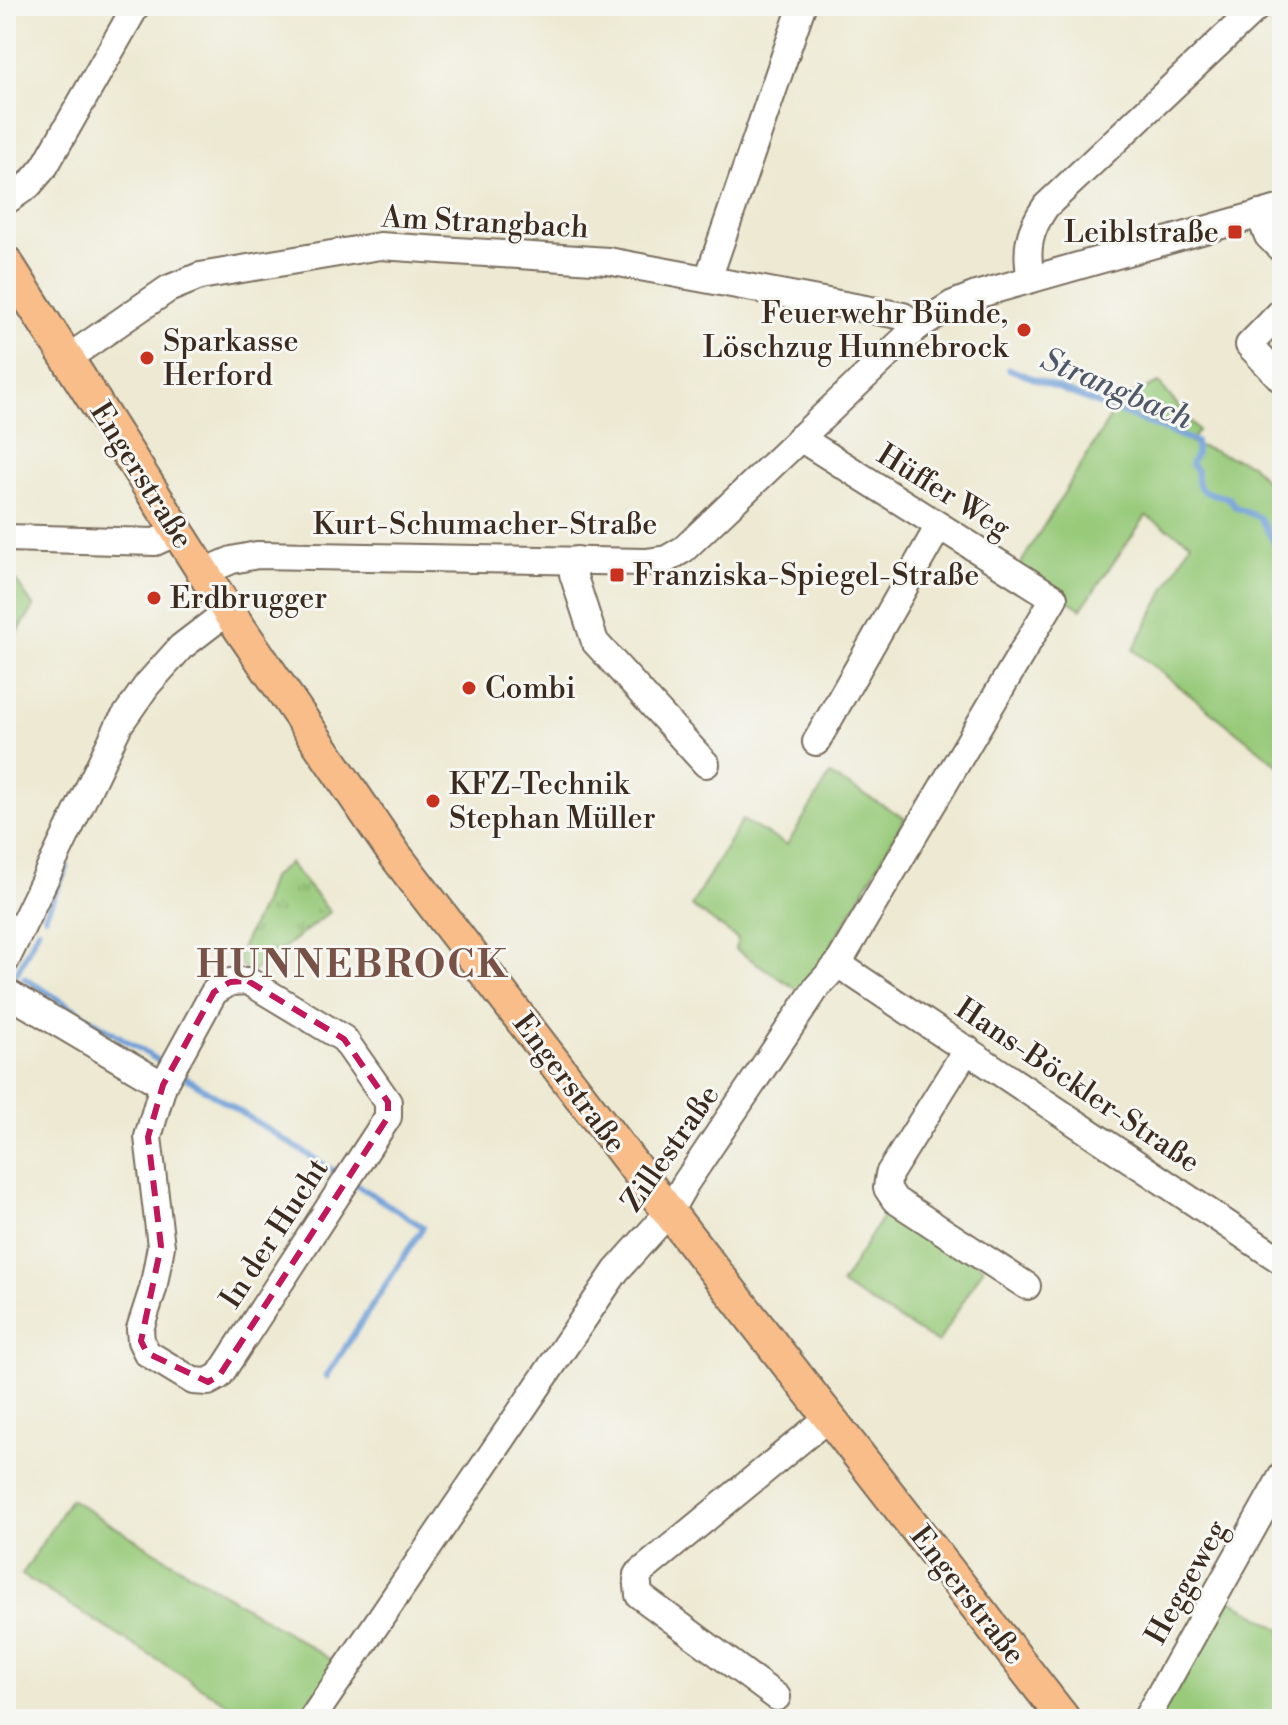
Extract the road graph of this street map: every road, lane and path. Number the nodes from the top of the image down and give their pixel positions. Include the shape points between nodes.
1 (136, 6) edge
2 (802, 6) edge
3 (1247, 10) edge
4 (6, 201) edge
5 (1271, 211) edge
6 (1282, 250) edge
7 (6, 262) edge
8 (708, 279) junction
9 (1031, 279) junction
10 (1282, 311) edge
11 (917, 327) junction
12 (68, 358) junction
13 (1282, 380) edge
14 (800, 438) junction
15 (939, 526) junction
16 (179, 531) junction
17 (6, 538) edge
18 (577, 560) junction
19 (204, 572) junction
20 (1054, 598) joint
21 (228, 611) junction
22 (816, 742) dead end
23 (706, 764) dead end
24 (6, 960) edge
25 (838, 964) junction
26 (6, 992) edge
27 (967, 1049) junction
28 (163, 1085) junction
29 (669, 1212) junction
30 (1282, 1261) edge
31 (1027, 1286) dead end
32 (829, 1417) junction
33 (1282, 1476) edge
34 (777, 1697) dead end
35 (312, 1719) edge
36 (1064, 1719) edge
37 (1146, 1719) edge

1 - 4 street via 45,166
2 - 8 street
3 - 9 street via 1046,206 1027,243
5 - 6 street via 1268,236
5 - 9 street, Kurt-Schumacher-Straße
7 - 12 main road, Engerstraße
8 - 11 street, Am Strangbach via 903,316
8 - 12 street, Am Strangbach via 608,261 380,246 200,276 168,289
9 - 11 street, Kurt-Schumacher-Straße via 953,304
10 - 13 street via 1249,345
11 - 14 street, Kurt-Schumacher-Straße
12 - 16 main road, Engerstraße
14 - 15 street, Hüffer Weg
14 - 18 street, Kurt-Schumacher-Straße via 684,549 667,559
15 - 20 street, Hüffer Weg
15 - 22 street
16 - 17 street via 155,542
16 - 19 main road, Engerstraße
18 - 19 street, Kurt-Schumacher-Straße via 257,555
18 - 23 street via 573,574 595,642
19 - 21 main road, Engerstraße
20 - 25 street, Zillestraße
21 - 24 street via 181,647 119,725
21 - 29 main road, Engerstraße via 395,855
25 - 27 street, Hans-Böckler-Straße
25 - 29 street, Zillestraße via 817,987
26 - 28 street
27 - 30 street, Hans-Böckler-Straße
27 - 31 street via 889,1174 887,1188 895,1200
28 - 28 street, In der Hucht via 148,1137 161,1246 141,1341 147,1353 193,1381 208,1382 219,1376 388,1117 388,1102 344,1039 248,981 230,982 214,992
29 - 32 main road, Engerstraße
29 - 35 street, Zillestraße via 616,1271
32 - 34 street via 637,1575 639,1595
32 - 36 main road, Engerstraße
33 - 37 street, Heggeweg

